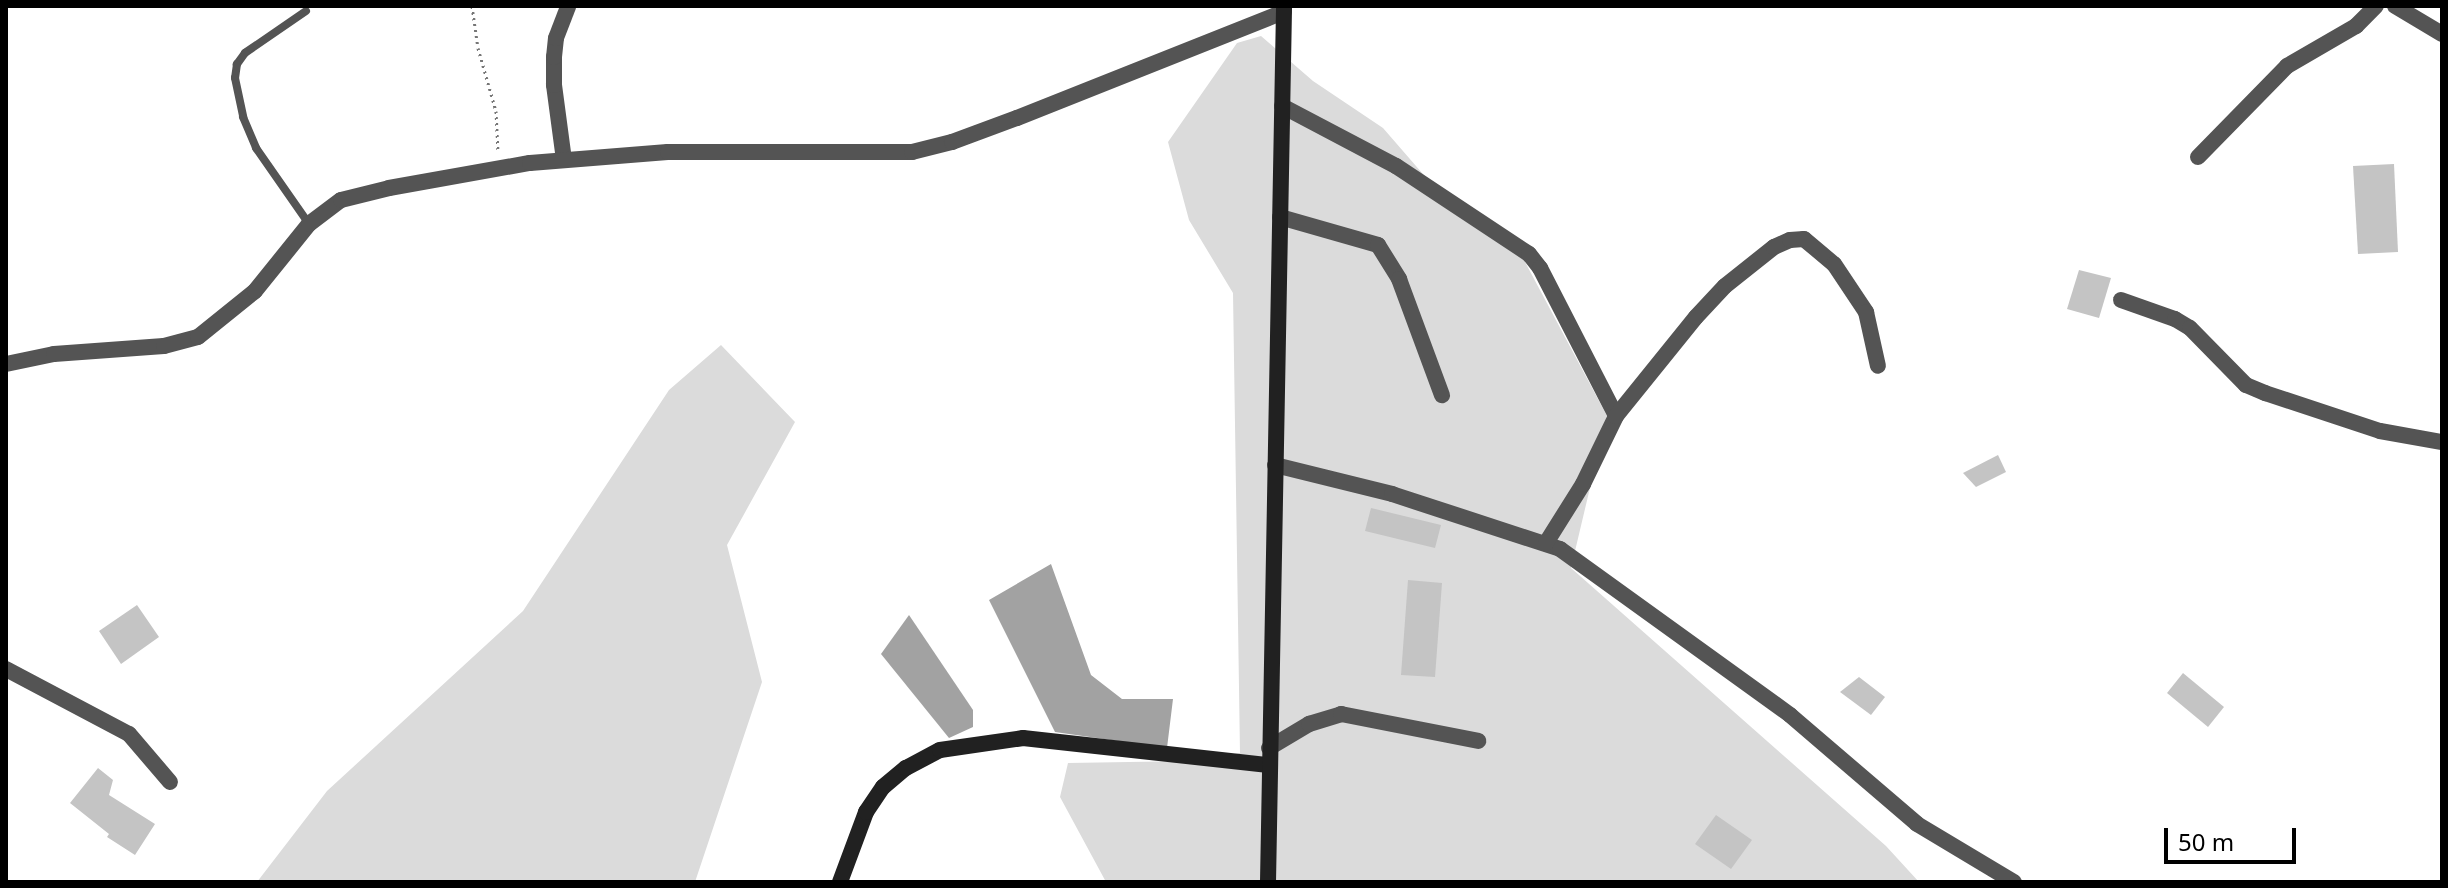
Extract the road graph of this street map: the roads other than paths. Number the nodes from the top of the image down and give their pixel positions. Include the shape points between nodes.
1 (568, 6) edge
2 (2376, 6) edge
3 (2395, 6) edge
4 (1284, 9) edge
5 (306, 11) dead end
6 (2442, 34) edge
7 (1282, 106) junction
8 (2198, 157) dead end
9 (564, 160) junction
10 (1280, 217) junction
11 (309, 224) junction
12 (2121, 300) dead end
13 (6, 364) edge
14 (1878, 366) dead end
15 (1442, 395) dead end
16 (1616, 416) junction
17 (2442, 442) edge
18 (1275, 465) junction
19 (1546, 543) junction
20 (6, 669) edge
21 (1478, 741) dead end
22 (1269, 756) junction
23 (170, 782) dead end
24 (840, 882) edge
25 (1268, 882) edge
26 (2014, 882) edge

1 - 9 street via 554,57
2 - 8 street via 2356,26 2287,66
3 - 6 street
4 - 7 street
4 - 9 street via 1030,113 912,152 668,152
5 - 11 lane via 245,53 235,78 256,148
7 - 10 street
7 - 16 street via 1396,166 1529,254
9 - 11 street via 341,200
10 - 15 street via 1378,245 1399,279
10 - 18 street
11 - 13 street via 255,291 198,337 164,346 54,354
12 - 17 street via 2190,328 2246,385 2380,431
14 - 16 street via 1866,312 1852,288 1815,245 1790,240 1725,286
16 - 19 street
18 - 19 street via 1392,494
18 - 22 street
19 - 26 street via 1790,715 1917,824
20 - 23 street via 129,734
21 - 22 street via 1341,714 1309,724
22 - 24 street via 1023,738 940,750 883,787 866,812
22 - 25 street

